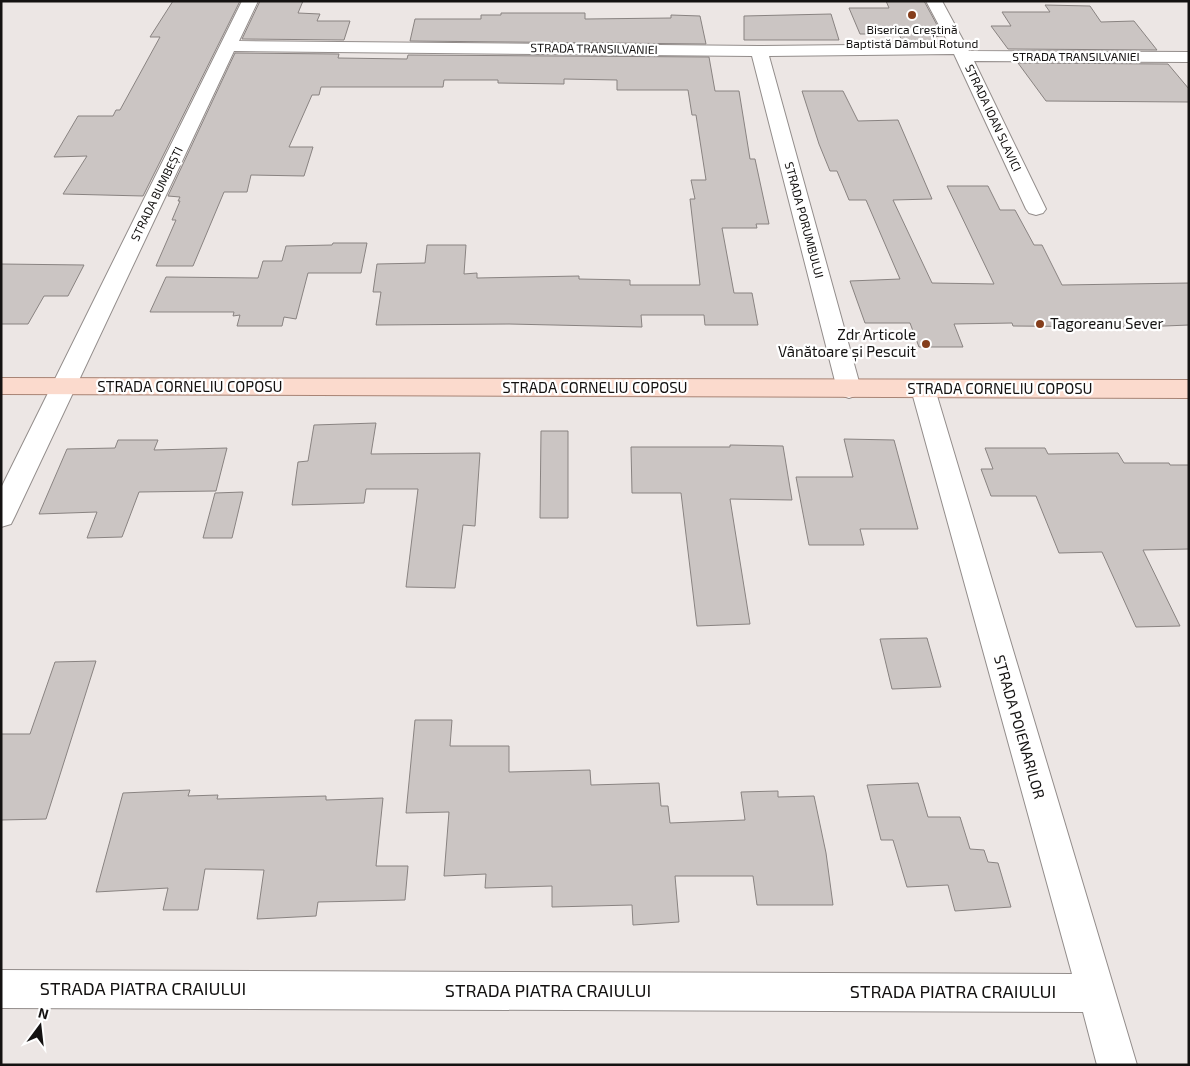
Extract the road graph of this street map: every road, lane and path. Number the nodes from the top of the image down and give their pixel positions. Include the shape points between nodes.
1 (250, 1) edge
2 (934, 1) edge
3 (228, 46) junction
4 (759, 51) junction
5 (961, 53) junction
6 (1189, 57) edge
7 (1036, 209) dead end
8 (1, 386) edge
9 (65, 387) junction
10 (849, 389) junction
11 (923, 389) junction
12 (1189, 389) edge
13 (1, 516) edge
14 (1, 989) edge
15 (1095, 993) junction
16 (1117, 1065) edge

1 - 3 street, STRADA BUMBEȘTI
2 - 5 street, STRADA IOAN SLAVICI
3 - 4 street, STRADA TRANSILVANIEI
3 - 9 street, STRADA BUMBEȘTI
4 - 5 street, STRADA TRANSILVANIEI
4 - 10 street, STRADA PORUMBULUI
5 - 6 street, STRADA TRANSILVANIEI
5 - 7 street, STRADA IOAN SLAVICI
8 - 9 main road, STRADA CORNELIU COPOSU
9 - 10 main road, STRADA CORNELIU COPOSU
9 - 13 street, STRADA BUMBEȘTI
10 - 11 main road, STRADA CORNELIU COPOSU
11 - 12 main road, STRADA CORNELIU COPOSU
11 - 15 street, STRADA POIENARILOR
14 - 15 street, STRADA PIATRA CRAIULUI
15 - 16 street, STRADA POIENARILOR

